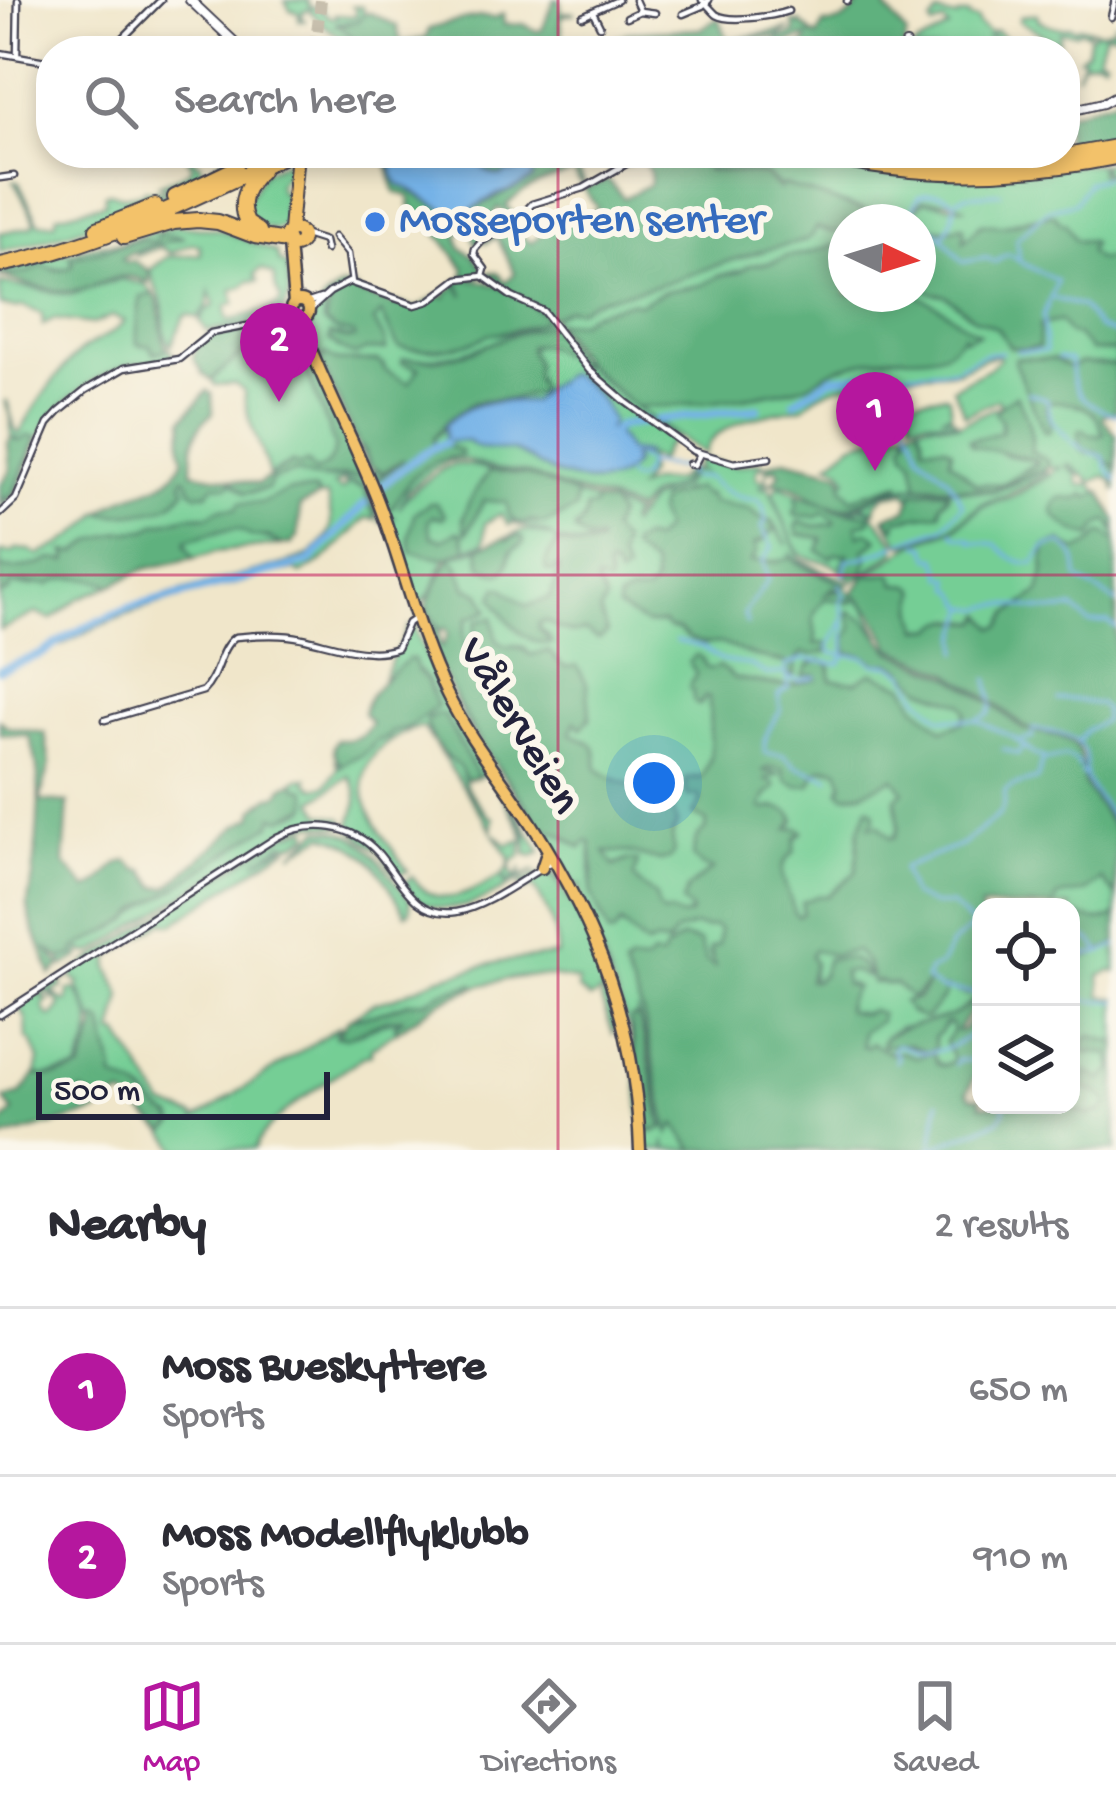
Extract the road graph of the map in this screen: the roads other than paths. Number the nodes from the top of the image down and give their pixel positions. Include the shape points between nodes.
1 (19, 0) edge
2 (161, 0) edge
3 (597, 0) edge
4 (618, 0) edge
5 (635, 0) edge
6 (1115, 0) edge
7 (706, 1) edge
8 (195, 2) edge
9 (602, 7) junction
10 (640, 10) junction
11 (788, 10) dead end
12 (593, 12) junction
13 (655, 13) dead end
14 (683, 14) dead end
15 (582, 16) dead end
16 (627, 17) dead end
17 (1111, 17) dead end
18 (599, 26) dead end
19 (125, 36) edge
20 (229, 36) edge
21 (0, 53) edge
22 (17, 56) junction
23 (36, 59) edge
24 (1116, 96) edge
25 (1080, 108) edge
26 (252, 168) edge
27 (257, 168) edge
28 (268, 168) edge
29 (288, 168) edge
30 (619, 168) edge
31 (884, 168) edge
32 (1039, 168) edge
33 (14, 176) dead end
34 (0, 178) edge
35 (294, 237) junction
36 (334, 237) dead end
37 (78, 246) junction
38 (326, 250) dead end
39 (0, 256) edge
40 (0, 266) edge
41 (483, 276) junction
42 (349, 283) junction
43 (300, 310) junction
44 (700, 454) junction
45 (770, 458) dead end
46 (689, 464) dead end
47 (0, 514) edge
48 (416, 618) junction
49 (105, 720) dead end
50 (553, 859) junction
51 (541, 870) joint
52 (0, 1016) edge
53 (640, 1150) edge

1 - 22 street
2 - 19 street
3 - 9 street
4 - 9 street
5 - 10 street
6 - 17 street
7 - 11 street via 723,18
7 - 14 street
8 - 20 street
9 - 12 street
10 - 13 street
10 - 16 street
12 - 15 street
12 - 18 street
21 - 22 street
22 - 23 street
24 - 25 street
26 - 39 highway via 108,225
27 - 37 highway
28 - 35 highway via 251,181 242,210 256,230
29 - 35 highway, Vålerveien
30 - 41 street via 530,206 488,237 475,249
31 - 32 highway
33 - 34 street
35 - 37 highway via 198,220
35 - 38 street via 324,241
35 - 43 main road, Vålerveien
36 - 42 street via 348,254
37 - 40 highway
41 - 42 street via 458,279 417,304
41 - 44 street via 543,311 589,370
42 - 43 street
43 - 47 street via 211,333 179,359 124,368 86,390 48,424 16,499
43 - 48 main road, Vålerveien
44 - 45 street via 737,464
44 - 46 street
48 - 49 street via 386,652 302,637 235,637 203,691
48 - 50 main road, Vålerveien via 458,716
50 - 51 main road
50 - 53 main road, Vålerveien via 614,991
51 - 52 street via 465,910 440,912 412,899 357,836 300,828

